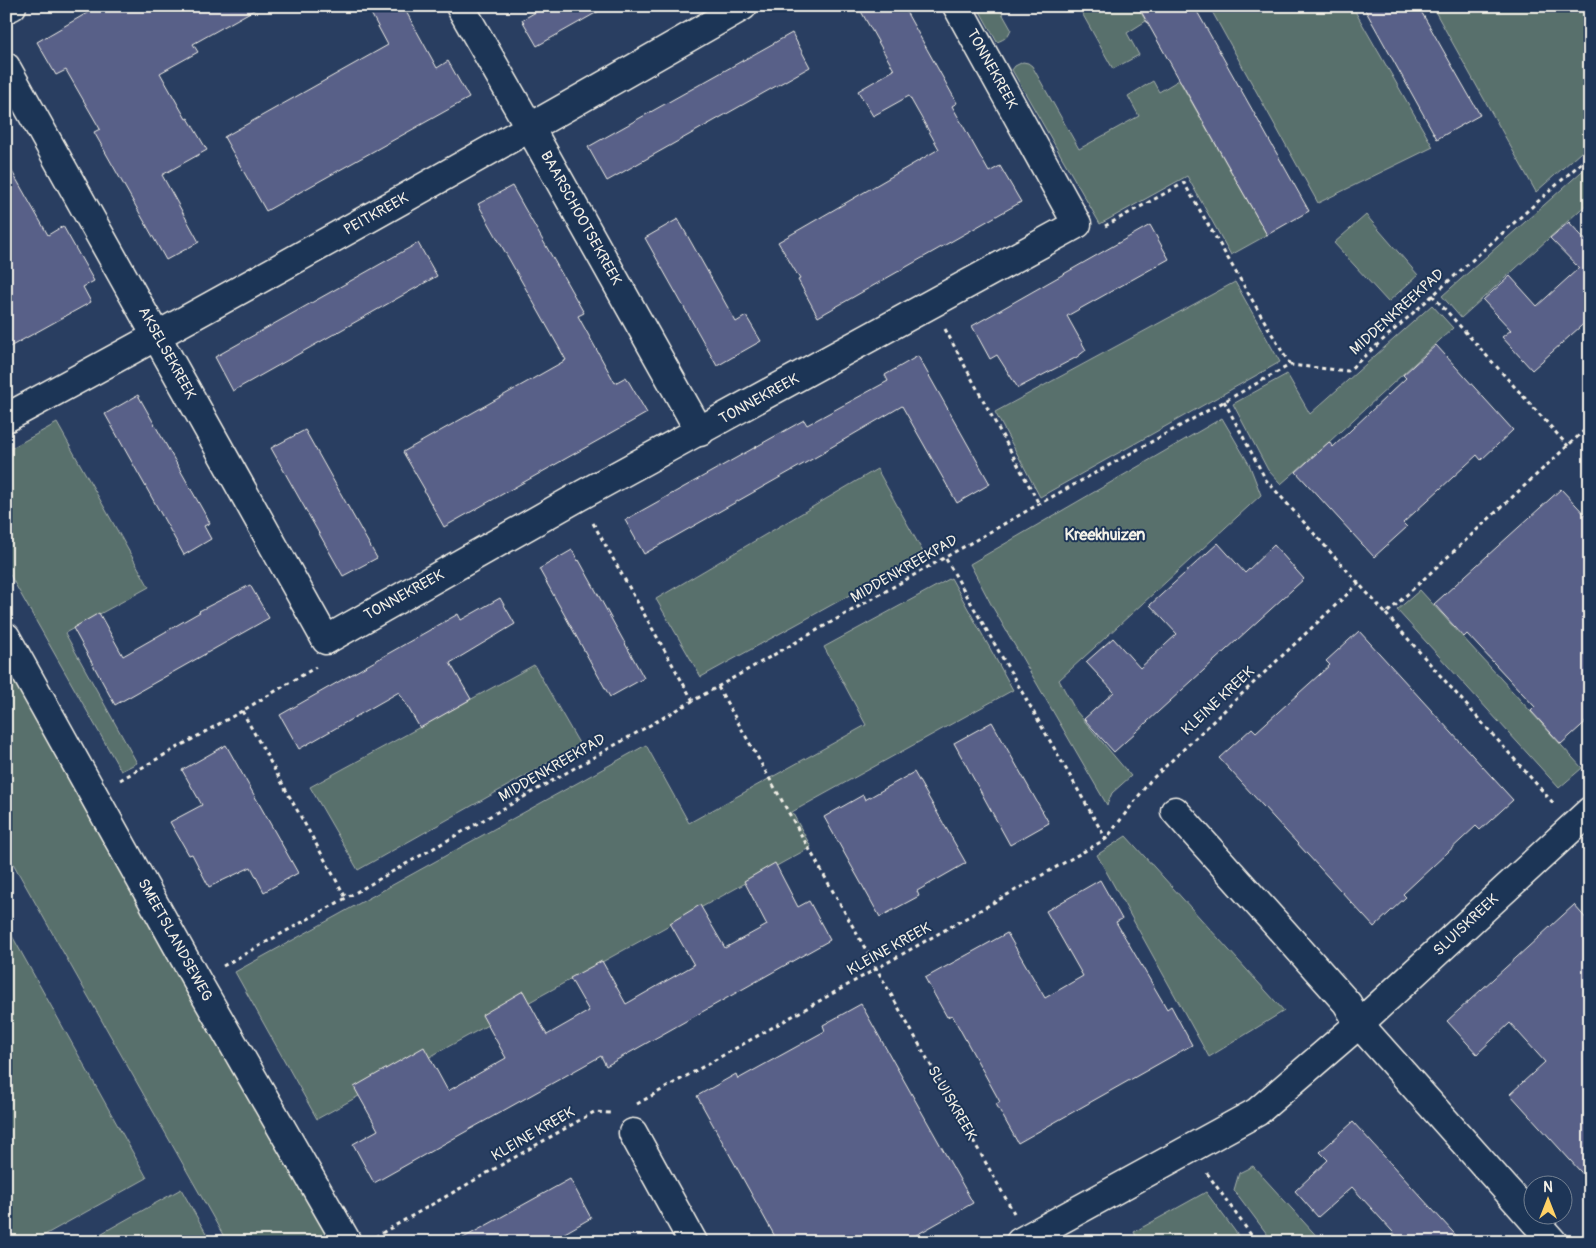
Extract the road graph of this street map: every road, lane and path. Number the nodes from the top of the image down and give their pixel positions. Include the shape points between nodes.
1 (12, 6) edge
2 (460, 6) edge
3 (743, 6) edge
4 (957, 6) edge
5 (6, 10) edge
6 (6, 67) edge
7 (530, 128) junction
8 (1590, 155) edge
9 (1077, 224) junction
10 (1432, 295) junction
11 (932, 304) junction
12 (158, 336) junction
13 (1290, 365) junction
14 (1224, 401) junction
15 (6, 418) edge
16 (1590, 418) edge
17 (1589, 428) edge
18 (700, 432) junction
19 (1568, 446) junction
20 (578, 498) junction
21 (1039, 504) junction
22 (946, 559) junction
23 (1359, 583) junction
24 (1386, 614) junction
25 (6, 637) edge
26 (326, 640) junction
27 (718, 687) junction
28 (692, 701) junction
29 (242, 711) junction
30 (95, 795) junction
31 (1175, 811) dead end
32 (1582, 819) edge
33 (1106, 839) junction
34 (346, 898) junction
35 (876, 969) junction
36 (197, 981) junction
37 (1359, 1024) junction
38 (627, 1118) junction
39 (1189, 1149) junction
40 (374, 1237) dead end
41 (1024, 1239) edge
42 (347, 1242) edge
43 (694, 1242) edge
44 (1256, 1242) edge
45 (1553, 1242) edge

1 - 5 street
2 - 7 street, BAARSCHOOTSEKREEK
3 - 7 street, PEITKREEK
4 - 9 street, TONNEKREEK
6 - 12 street, AKSELSEKREEK
7 - 12 street, PEITKREEK
7 - 18 street, BAARSCHOOTSEKREEK
8 - 10 path, MIDDENKREEKPAD
9 - 11 street, TONNEKREEK
9 - 13 path via 1097,230 1184,184
10 - 13 path, MIDDENKREEKPAD via 1348,370
10 - 19 path
11 - 18 street, TONNEKREEK
11 - 21 path
12 - 15 street, PEITKREEK
12 - 26 street, AKSELSEKREEK
13 - 14 path, MIDDENKREEKPAD
14 - 21 path, MIDDENKREEKPAD
14 - 23 path via 1266,480
16 - 17 path
17 - 19 path
18 - 20 street, TONNEKREEK
19 - 24 path
20 - 26 street, TONNEKREEK
20 - 28 path
21 - 22 path, MIDDENKREEKPAD
22 - 27 path, MIDDENKREEKPAD
22 - 33 path
23 - 24 path
23 - 33 path, KLEINE KREEK via 1150,781
24 - 32 path
25 - 30 street, SMEETSLANDSEWEG
26 - 29 path via 322,664
27 - 28 path, MIDDENKREEKPAD
27 - 35 path, SLUISKREEK
28 - 34 path, MIDDENKREEKPAD
29 - 30 path
29 - 34 path
30 - 36 street, SMEETSLANDSEWEG
31 - 37 street via 1347,1003
32 - 37 street, SLUISKREEK
33 - 35 path, KLEINE KREEK
34 - 36 path, MIDDENKREEKPAD
35 - 38 path, KLEINE KREEK
35 - 41 path, SLUISKREEK
36 - 42 street, SMEETSLANDSEWEG
37 - 39 street, SLUISKREEK via 1257,1112
37 - 45 street
38 - 40 path, KLEINE KREEK via 594,1112
38 - 43 street
39 - 41 street, SLUISKREEK
39 - 44 path

